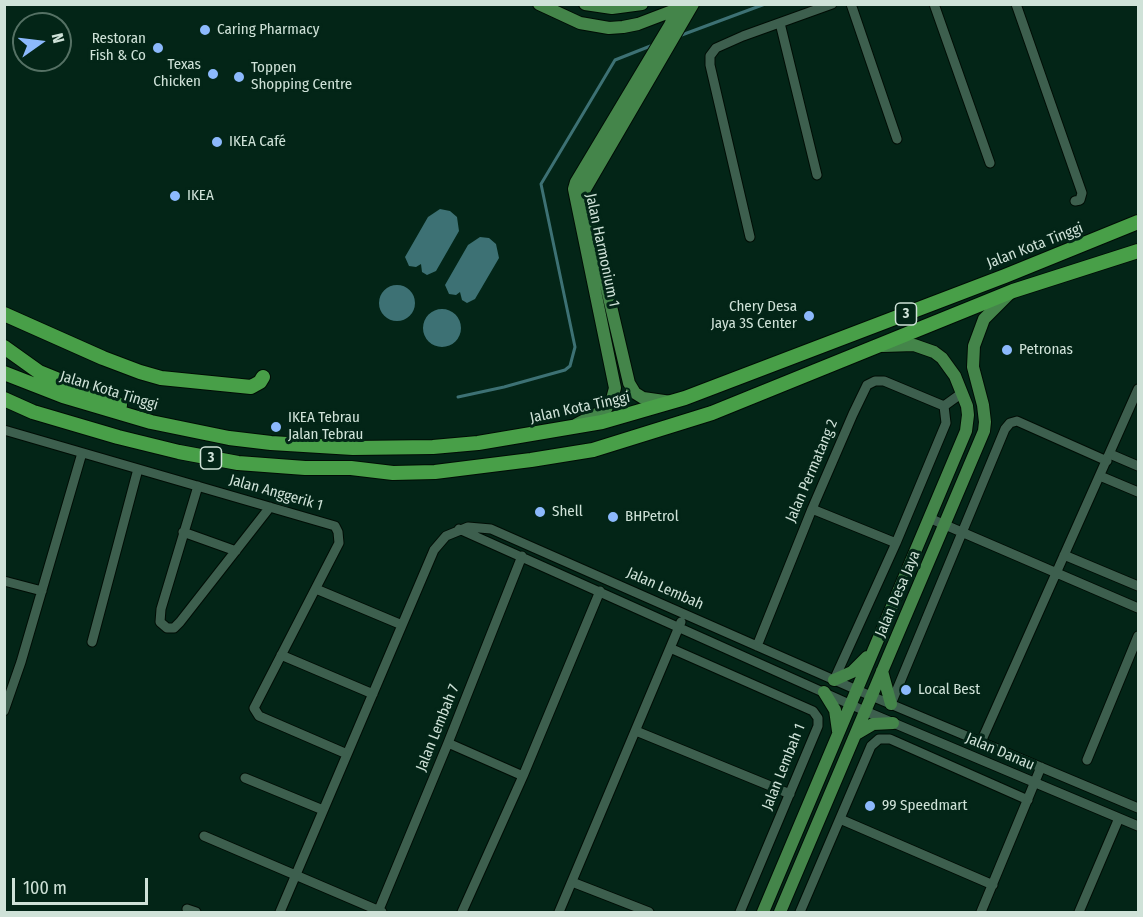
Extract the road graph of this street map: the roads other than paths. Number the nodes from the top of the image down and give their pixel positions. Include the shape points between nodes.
1 (539, 4) edge
2 (585, 4) edge
3 (642, 4) edge
4 (832, 4) edge
5 (851, 4) edge
6 (934, 4) edge
7 (1016, 4) edge
8 (685, 6) edge
9 (780, 23) junction
10 (667, 40) junction
11 (897, 139) dead end
12 (990, 163) dead end
13 (817, 175) dead end
14 (1075, 201) dead end
15 (1138, 222) edge
16 (750, 237) dead end
17 (1138, 251) edge
18 (1012, 291) junction
19 (4, 314) edge
20 (872, 346) junction
21 (4, 347) edge
22 (4, 373) edge
23 (263, 377) dead end
24 (1138, 389) edge
25 (962, 393) junction
26 (4, 399) edge
27 (672, 403) junction
28 (4, 404) edge
29 (944, 406) junction
30 (33, 412) junction
31 (151, 422) junction
32 (565, 429) junction
33 (4, 430) edge
34 (82, 453) junction
35 (1108, 457) junction
36 (1138, 466) edge
37 (138, 469) junction
38 (1100, 476) junction
39 (198, 486) junction
40 (1138, 492) edge
41 (270, 507) junction
42 (812, 509) junction
43 (929, 518) junction
44 (944, 525) junction
45 (459, 529) junction
46 (183, 532) junction
47 (962, 532) junction
48 (896, 543) junction
49 (236, 551) junction
50 (1065, 555) junction
51 (522, 556) junction
52 (1056, 574) junction
53 (4, 581) edge
54 (1138, 586) edge
55 (316, 589) junction
56 (42, 591) junction
57 (600, 591) junction
58 (1138, 608) edge
59 (684, 614) junction
60 (402, 625) junction
61 (678, 627) junction
62 (1138, 636) edge
63 (92, 642) dead end
64 (757, 646) junction
65 (670, 648) junction
66 (873, 651) junction
67 (281, 655) junction
68 (882, 671) junction
69 (834, 680) junction
70 (857, 690) junction
71 (824, 692) junction
72 (373, 694) junction
73 (872, 696) junction
74 (851, 704) junction
75 (891, 704) junction
76 (4, 711) edge
77 (865, 711) junction
78 (893, 723) junction
79 (636, 731) junction
80 (856, 734) junction
81 (838, 735) junction
82 (981, 742) junction
83 (448, 743) junction
84 (347, 754) junction
85 (1087, 760) dead end
86 (1041, 767) junction
87 (523, 776) junction
88 (244, 778) dead end
89 (1035, 783) junction
90 (790, 794) junction
91 (1028, 800) junction
92 (1138, 808) edge
93 (323, 810) junction
94 (1119, 818) junction
95 (840, 819) junction
96 (1138, 826) edge
97 (204, 836) dead end
98 (296, 875) junction
99 (572, 882) junction
100 (993, 885) junction
101 (280, 912) edge
102 (379, 912) edge
103 (462, 912) edge
104 (559, 912) edge
105 (649, 912) edge
106 (740, 912) edge
107 (763, 912) edge
108 (780, 912) edge
109 (800, 912) edge
110 (981, 912) edge
111 (1079, 912) edge

1 - 8 main road via 580,23 609,28 638,24
2 - 3 main road via 612,8
4 - 9 street
5 - 11 street
6 - 12 street
7 - 14 street via 1082,193 1082,198
8 - 10 main road, Jalan Harmonium 1
8 - 10 main road, Jalan Harmonium 1 via 678,30
9 - 13 street
9 - 16 street via 716,48 710,56
10 - 27 main road, Jalan Harmonium 1 via 584,191 629,383 643,398
10 - 32 main road, Jalan Harmonium 1 via 655,50 574,189 615,388 606,409
15 - 27 highway, Jalan Kota Tinggi / 3
17 - 18 highway, 3
18 - 20 highway, 3
18 - 44 main road, Jalan Desa Jaya via 984,319 977,335 973,367 983,405 984,431
19 - 23 highway via 103,358 161,378 251,387
20 - 25 main road, Jalan Desa Jaya via 914,345 934,352 949,365
20 - 30 highway, 3 via 712,413 593,450 435,472 238,463 179,452
21 - 31 highway via 39,372 126,407
22 - 31 highway, Jalan Kota Tinggi / 3 via 63,396
24 - 35 street
25 - 29 street
25 - 43 main road, Jalan Desa Jaya via 968,415 966,431
26 - 30 highway, 3
27 - 32 highway, Jalan Kota Tinggi / 3
28 - 30 highway
29 - 42 street, Jalan Permatang 2 via 884,381 871,383 853,414
29 - 48 street via 946,423
31 - 32 highway, Jalan Kota Tinggi / 3 via 229,438 353,448 433,447
33 - 34 street, Jalan Anggerik 1
34 - 37 street, Jalan Anggerik 1
34 - 56 street
35 - 36 street
35 - 38 street
35 - 47 street via 1013,422 1005,429
37 - 39 street, Jalan Anggerik 1
37 - 63 street
38 - 40 street
38 - 50 street
39 - 41 street, Jalan Anggerik 1
39 - 46 street
41 - 49 street
41 - 55 street, Jalan Anggerik 1 via 337,529 339,543
42 - 48 street
42 - 64 street, Jalan Permatang 2
43 - 44 street
43 - 66 main road, Jalan Desa Jaya
44 - 47 street
44 - 68 main road, Jalan Desa Jaya
45 - 51 street, Jalan Lembah
45 - 59 street, Jalan Lembah via 491,529
45 - 60 street via 446,536 434,550
46 - 49 street
46 - 49 street via 161,609 160,622 167,628 180,622
47 - 52 street
47 - 75 street
48 - 69 street
50 - 52 street
50 - 54 street
51 - 57 street, Jalan Lembah
51 - 83 street, Jalan Lembah 7
52 - 58 street
52 - 82 street
53 - 56 street
55 - 60 street
55 - 67 street
56 - 76 street
57 - 61 street, Jalan Lembah
57 - 87 street
59 - 61 street
59 - 64 street, Jalan Lembah
60 - 72 street
61 - 65 street
61 - 71 street, Jalan Lembah
62 - 85 street
64 - 69 street, Jalan Lembah
65 - 79 street
65 - 90 street, Jalan Lembah 1 via 816,714 818,726
66 - 69 main road via 852,672
66 - 70 main road, Jalan Desa Jaya
67 - 72 street
67 - 84 street via 254,711
68 - 73 main road, Jalan Desa Jaya
68 - 75 main road
69 - 70 street, Jalan Lembah
70 - 73 street, Jalan Danau
70 - 74 main road, Jalan Desa Jaya
71 - 74 street, Jalan Lembah
71 - 81 main road via 838,719
72 - 84 street
73 - 75 street, Jalan Danau
73 - 77 main road, Jalan Desa Jaya
74 - 77 street, Jalan Danau
74 - 81 main road, Jalan Desa Jaya
75 - 82 street, Jalan Danau
77 - 78 street, Jalan Danau
77 - 80 main road, Jalan Desa Jaya
78 - 80 main road via 873,724
78 - 89 street, Jalan Danau
79 - 90 street
79 - 99 street
80 - 108 main road, Jalan Desa Jaya
81 - 107 main road, Jalan Desa Jaya
82 - 86 street, Jalan Danau
83 - 87 street
83 - 102 street, Jalan Lembah 7
84 - 93 street
86 - 89 street
86 - 92 street, Jalan Danau
87 - 103 street
88 - 93 street
89 - 91 street
89 - 94 street, Jalan Danau
90 - 106 street, Jalan Lembah 1
91 - 95 street via 883,738 873,743
91 - 100 street
93 - 98 street
94 - 96 street, Jalan Danau
94 - 111 street
95 - 100 street
95 - 109 street
97 - 98 street
98 - 101 street
98 - 102 street
99 - 104 street
99 - 105 street
100 - 110 street

